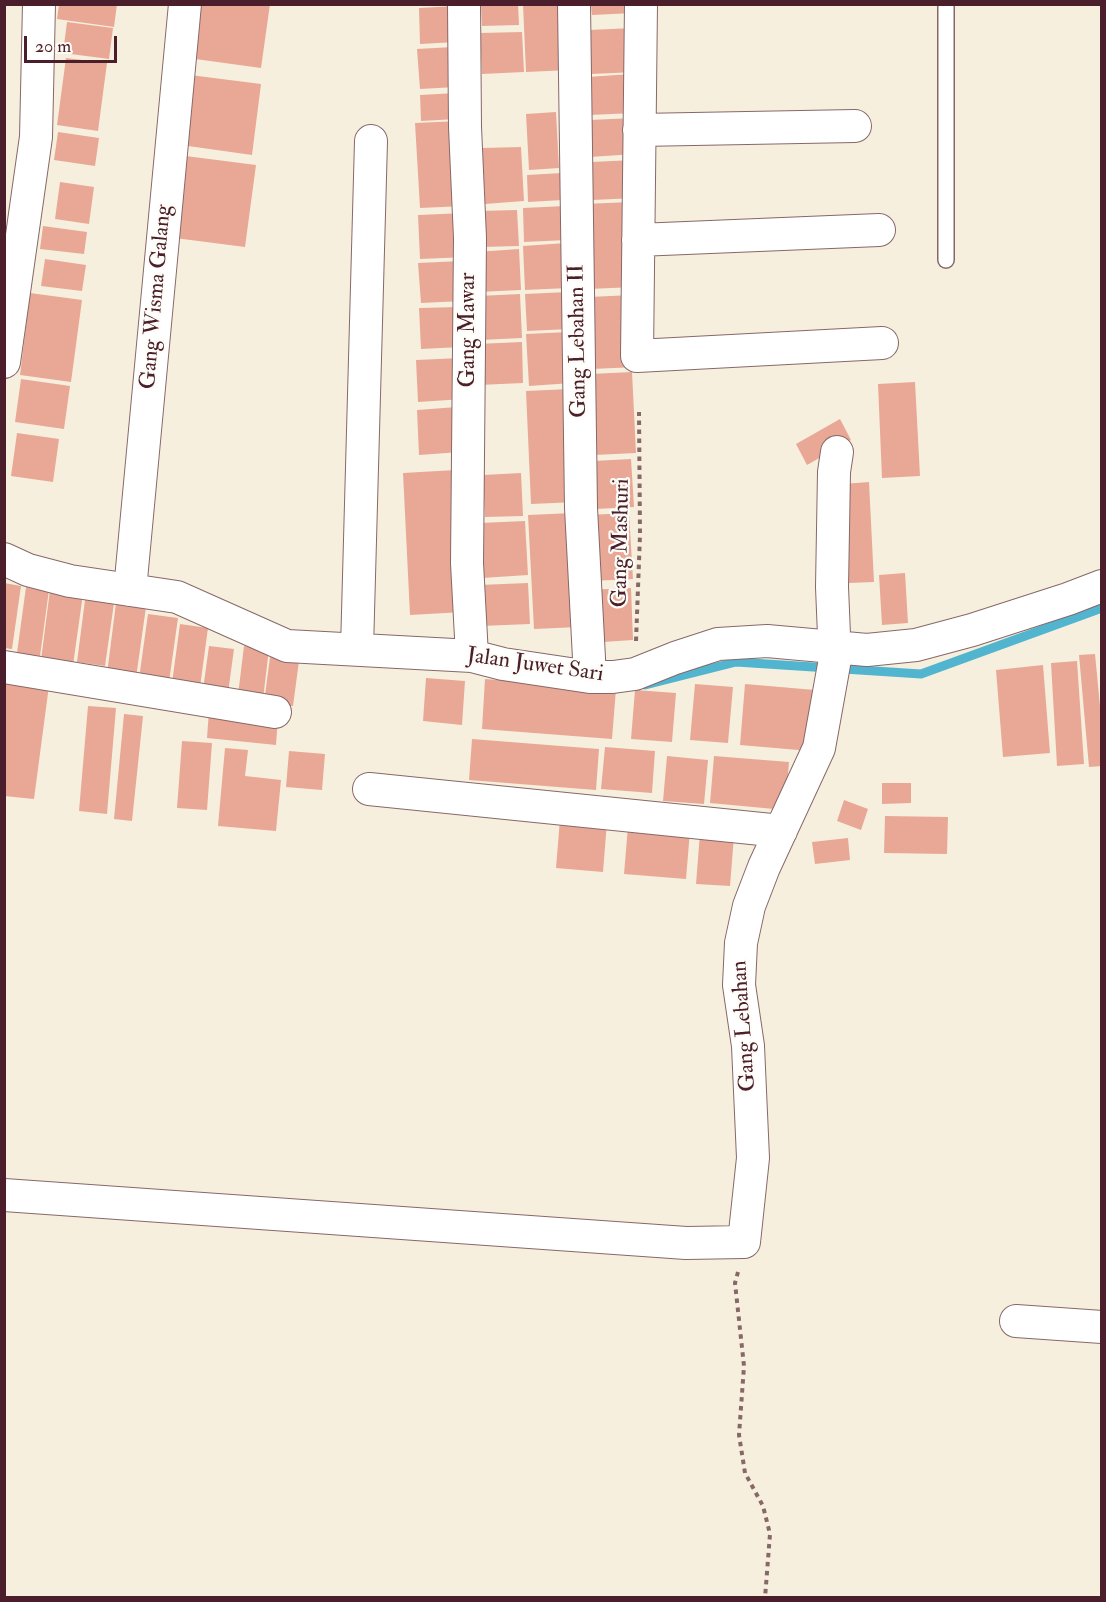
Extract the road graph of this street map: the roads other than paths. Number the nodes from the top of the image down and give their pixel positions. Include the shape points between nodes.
1 (39, 4) edge
2 (185, 4) edge
3 (464, 4) edge
4 (574, 4) edge
5 (641, 4) edge
6 (946, 4) edge
7 (855, 126) dead end
8 (639, 130) junction
9 (371, 141) dead end
10 (17, 174) edge
11 (879, 230) dead end
12 (638, 240) junction
13 (946, 260) dead end
14 (882, 343) dead end
15 (4, 362) edge
16 (837, 452) dead end
17 (4, 559) edge
18 (1101, 586) edge
19 (130, 590) junction
20 (357, 650) junction
21 (472, 656) junction
22 (833, 664) junction
23 (4, 668) edge
24 (590, 677) junction
25 (275, 712) dead end
26 (369, 789) dead end
27 (781, 831) junction
28 (4, 1196) edge
29 (1016, 1321) dead end
30 (1101, 1327) edge

1 - 10 street via 36,137
2 - 19 street, Gang Wisma Galang
3 - 21 street, Gang Mawar via 470,238 467,563
4 - 24 street, Gang Lebahan II via 581,508
5 - 8 street
6 - 13 lane
7 - 8 street
8 - 12 street
9 - 20 street
10 - 15 street
11 - 12 street
12 - 14 street via 637,356
16 - 22 street, Gang Lebahan
17 - 19 street, Jalan Juwet Sari via 70,581
18 - 22 street, Jalan Juwet Sari via 972,630 916,645 867,650
19 - 20 street, Jalan Juwet Sari via 177,597 287,646
20 - 21 street, Jalan Juwet Sari
21 - 24 street, Jalan Juwet Sari
22 - 24 street, Jalan Juwet Sari via 767,641 718,644 635,674
22 - 27 street, Gang Lebahan via 819,748
23 - 25 street
26 - 27 street
27 - 28 street, Gang Lebahan via 749,906 741,943 739,985 748,1046 753,1158 744,1242 686,1243
29 - 30 street

